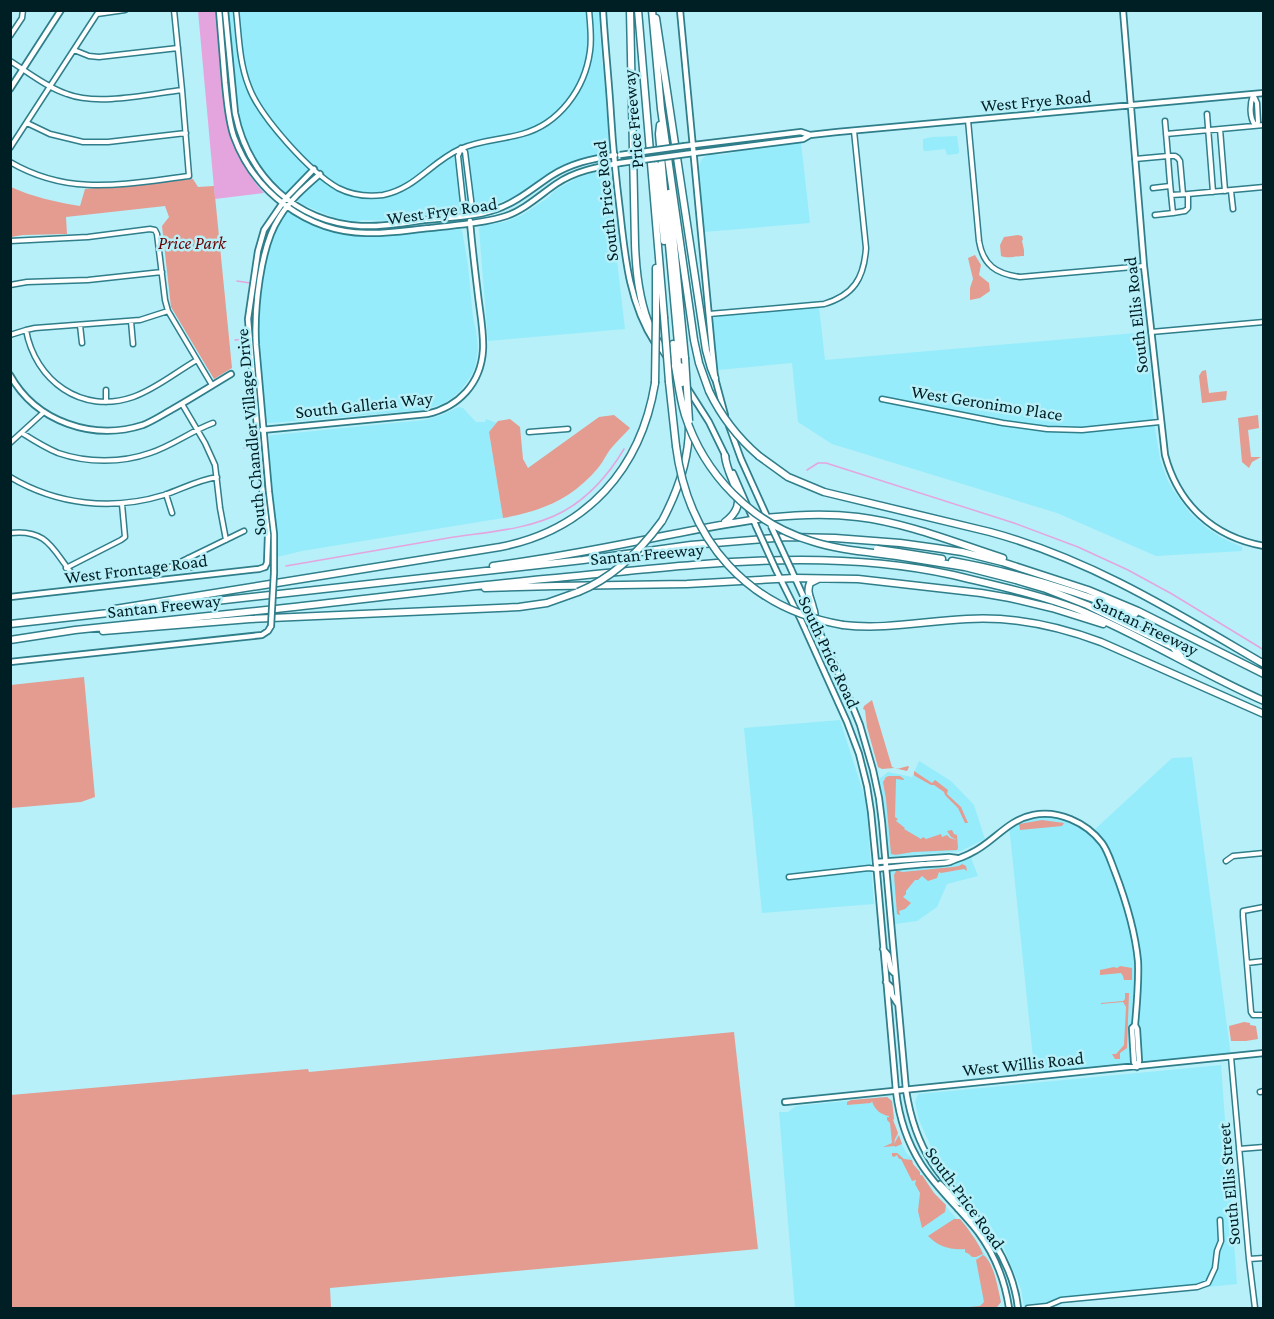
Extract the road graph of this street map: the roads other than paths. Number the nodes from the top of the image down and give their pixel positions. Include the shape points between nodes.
1 (23, 10) edge
2 (61, 10) edge
3 (125, 10) edge
4 (174, 10) edge
5 (219, 10) edge
6 (225, 10) edge
7 (236, 10) edge
8 (589, 10) edge
9 (603, 10) edge
10 (630, 10) edge
11 (638, 10) edge
12 (653, 10) edge
13 (680, 10) edge
14 (1123, 10) edge
15 (10, 36) edge
16 (178, 48) junction
17 (74, 50) junction
18 (10, 61) edge
19 (23, 69) junction
20 (51, 87) junction
21 (10, 89) edge
22 (182, 90) junction
23 (1263, 93) edge
24 (1253, 94) junction
25 (1130, 106) junction
26 (661, 109) junction
27 (648, 111) junction
28 (1207, 114) dead end
29 (968, 120) junction
30 (1165, 121) dead end
31 (27, 123) junction
32 (1263, 125) edge
33 (1256, 126) junction
34 (1220, 129) junction
35 (1208, 130) junction
36 (854, 131) junction
37 (186, 133) junction
38 (1166, 134) junction
39 (810, 135) junction
40 (742, 140) junction
41 (693, 146) junction
42 (743, 147) junction
43 (10, 148) edge
44 (461, 148) junction
45 (694, 153) junction
46 (614, 156) junction
47 (1168, 156) junction
48 (1135, 159) junction
49 (10, 162) edge
50 (617, 164) junction
51 (314, 169) junction
52 (320, 174) junction
53 (1170, 186) junction
54 (1263, 187) edge
55 (1154, 188) dead end
56 (1228, 191) junction
57 (1214, 192) junction
58 (1186, 194) junction
59 (1171, 195) junction
60 (288, 200) junction
61 (284, 205) junction
62 (1233, 209) dead end
63 (1173, 213) junction
64 (1155, 214) dead end
65 (469, 215) junction
66 (470, 224) junction
67 (656, 225) junction
68 (10, 240) edge
69 (1144, 266) junction
70 (162, 272) junction
71 (10, 285) edge
72 (168, 311) junction
73 (709, 314) junction
74 (131, 321) junction
75 (1263, 322) edge
76 (80, 325) junction
77 (26, 330) junction
78 (1151, 332) junction
79 (10, 335) edge
80 (82, 343) dead end
81 (133, 344) dead end
82 (197, 360) junction
83 (678, 366) junction
84 (231, 374) dead end
85 (10, 375) edge
86 (715, 378) junction
87 (681, 379) junction
88 (12, 383) edge
89 (213, 385) junction
90 (106, 390) dead end
91 (882, 399) dead end
92 (106, 402) junction
93 (182, 404) junction
94 (44, 412) junction
95 (213, 423) dead end
96 (1160, 423) junction
97 (196, 429) junction
98 (568, 429) dead end
99 (260, 430) junction
100 (529, 432) dead end
101 (22, 433) junction
102 (10, 443) edge
103 (725, 456) junction
104 (10, 477) edge
105 (217, 477) junction
106 (166, 494) junction
107 (122, 504) junction
108 (172, 513) dead end
109 (767, 518) junction
110 (754, 519) junction
111 (723, 524) junction
112 (244, 531) dead end
113 (10, 533) edge
114 (226, 540) junction
115 (1263, 546) edge
116 (897, 554) junction
117 (188, 558) junction
118 (192, 567) dead end
119 (265, 567) junction
120 (66, 568) junction
121 (164, 570) dead end
122 (274, 573) junction
123 (75, 577) dead end
124 (419, 578) junction
125 (780, 578) junction
126 (795, 578) junction
127 (823, 578) junction
128 (446, 590) junction
129 (1088, 590) junction
130 (10, 597) edge
131 (72, 617) junction
132 (815, 623) junction
133 (1161, 623) junction
134 (10, 624) edge
135 (1121, 628) junction
136 (22, 638) junction
137 (10, 640) edge
138 (1184, 660) junction
139 (10, 663) edge
140 (1263, 664) edge
141 (1263, 674) edge
142 (1263, 701) edge
143 (1263, 714) edge
144 (1263, 853) edge
145 (957, 858) junction
146 (886, 861) junction
147 (1226, 861) dead end
148 (876, 862) junction
149 (869, 868) junction
150 (886, 868) junction
151 (876, 869) junction
152 (789, 877) dead end
153 (1263, 908) edge
154 (883, 949) junction
155 (1263, 962) edge
156 (1247, 963) junction
157 (896, 975) junction
158 (886, 982) junction
159 (898, 1005) junction
160 (1263, 1015) edge
161 (1263, 1053) edge
162 (1231, 1057) junction
163 (1137, 1066) junction
164 (896, 1090) junction
165 (906, 1090) junction
166 (785, 1102) dead end
167 (1263, 1147) edge
168 (1239, 1149) junction
169 (930, 1177) junction
170 (963, 1202) junction
171 (958, 1209) junction
172 (1220, 1220) dead end
173 (988, 1233) junction
174 (1263, 1258) edge
175 (1249, 1259) junction
176 (1009, 1308) edge
177 (1018, 1308) edge
178 (1028, 1308) edge
179 (1255, 1308) edge

1 - 15 street
2 - 19 street
3 - 17 street via 97,14
4 - 16 street
5 - 61 street via 234,137 261,184
6 - 60 street via 239,130 258,170
7 - 51 street via 240,53 252,95 274,127
8 - 44 street via 588,65 576,92 561,111 532,131
9 - 46 street, South Price Road
10 - 87 highway via 639,286 650,327
11 - 27 highway, Price Freeway
12 - 26 highway, Price Freeway
12 - 86 highway via 706,350
13 - 41 street, South Price Road
14 - 25 street
16 - 17 street via 99,57
16 - 22 street
17 - 20 street
18 - 19 street
19 - 20 street
19 - 21 street
20 - 22 street via 94,100
20 - 31 street
22 - 37 street
23 - 24 street, West Frye Road
24 - 25 street, West Frye Road
24 - 33 street via 1252,122
25 - 29 street, West Frye Road
25 - 48 street, South Ellis Road
26 - 83 highway via 659,134
26 - 136 highway, bridge via 685,358 689,442 676,492 662,520 627,561 578,592 547,603 519,607 204,622
26 - 140 highway, bridge via 699,363 726,420 759,456 788,477 824,492 983,530 1065,557 1153,599
27 - 67 highway, Price Freeway
27 - 83 highway
28 - 35 street
29 - 36 street, West Frye Road
29 - 69 street via 979,241 991,267 1020,278
30 - 38 street
31 - 37 street via 50,134 83,142
31 - 43 street
32 - 33 street
33 - 34 street
34 - 35 street
34 - 56 street
35 - 38 street
35 - 57 street
36 - 39 street, West Frye Road
36 - 73 street via 866,248 857,283 836,301 825,304
37 - 49 street via 189,176 89,186 53,180
38 - 47 street
39 - 40 street, West Frye Road via 801,132
39 - 42 street, West Frye Road
40 - 41 street, West Frye Road
40 - 42 street
41 - 45 street, South Price Road
41 - 46 street, West Frye Road, bridge
42 - 45 street, West Frye Road
44 - 52 street via 406,187 380,195 349,192
44 - 65 street, South Galleria Way via 465,152 472,207
44 - 65 street, South Galleria Way via 458,156 464,209
45 - 50 street, West Frye Road, bridge
45 - 73 street, South Price Road
46 - 50 street, South Price Road
46 - 65 street, West Frye Road via 570,166 511,204
47 - 48 street
47 - 53 street
47 - 58 street via 1180,161
48 - 69 street, South Ellis Road
50 - 66 street, West Frye Road via 565,179 509,215
50 - 87 street, South Price Road via 631,288 653,339
51 - 52 street
51 - 60 street, South Chandler Village Drive
52 - 60 street, South Chandler Village Drive
53 - 55 street
53 - 59 street
54 - 56 street
56 - 57 street
56 - 62 street
57 - 58 street
58 - 59 street
58 - 63 street via 1188,208
59 - 63 street
60 - 61 street, South Chandler Village Drive
60 - 65 street, West Frye Road via 322,218 357,225
61 - 66 street, West Frye Road via 325,226 359,233
61 - 99 street, South Chandler Village Drive via 261,239 248,319
63 - 64 street
65 - 66 street, South Galleria Way
66 - 99 street, South Galleria Way via 483,350 478,374 462,398 444,410 418,416
67 - 131 highway, bridge via 655,382 650,410 637,445 618,475 584,510 536,537 500,547
67 - 143 highway, bridge via 681,476 696,518 713,547 758,591 782,606 820,621 843,625 880,627 969,619 1042,624 1101,642
68 - 70 street via 155,230
69 - 78 street, South Ellis Road
70 - 71 street
70 - 72 street
72 - 74 street
72 - 82 street
73 - 86 street, South Price Road
74 - 76 street
74 - 81 street
75 - 78 street
76 - 77 street
76 - 80 street
77 - 79 street
77 - 92 street via 38,364 58,386 86,399
78 - 96 street, South Ellis Road
82 - 89 street
82 - 92 street via 142,393
83 - 116 highway, bridge via 685,402 702,446 722,477 750,504 778,523 810,537
84 - 89 street
85 - 88 street
86 - 109 street, South Price Road via 732,437
87 - 103 street, South Price Road
88 - 94 street
89 - 93 street
90 - 92 street
91 - 96 street, West Geronimo Place via 1047,429
93 - 94 street via 144,424 110,430 74,426
93 - 97 street
94 - 101 street
95 - 97 street
96 - 115 street, South Ellis Road via 1170,472 1184,498 1208,523 1231,537
97 - 101 street via 151,453 99,460 58,453
97 - 105 street via 211,455
98 - 100 street
99 - 119 street, South Chandler Village Drive via 268,542
99 - 122 street, South Chandler Village Drive via 274,534
101 - 102 street
103 - 110 street, South Price Road
103 - 111 highway via 739,505
104 - 107 street via 61,498
105 - 106 street
105 - 114 street
106 - 107 street
106 - 108 street
107 - 120 street via 125,537
109 - 110 highway
109 - 126 street, South Price Road, bridge
109 - 129 highway via 841,515 882,521 1064,578
110 - 111 highway
110 - 125 street, South Price Road, bridge
111 - 124 highway via 559,557
112 - 114 street
113 - 120 street via 44,540 57,551
114 - 117 street
116 - 133 highway via 966,563 1013,575
116 - 138 highway via 965,567 1059,594 1173,647
117 - 118 street
117 - 121 street
119 - 122 street
119 - 130 street, West Frontage Road
120 - 123 street
122 - 139 street, South Chandler Village Drive, bridge via 271,626 265,634
124 - 129 highway, Santan Freeway via 787,537 866,540 963,552
124 - 131 highway, Santan Freeway
125 - 126 highway
125 - 128 highway
125 - 148 street, South Price Road via 853,738 869,799
126 - 127 highway
126 - 132 street, South Price Road
127 - 132 highway via 813,580 808,590
127 - 135 highway via 971,591
128 - 135 highway, Santan Freeway via 681,566 792,559 842,561 950,575 1052,601
128 - 136 highway, Santan Freeway
129 - 133 highway, Santan Freeway
131 - 134 highway, Santan Freeway
132 - 146 street, South Price Road via 864,736 879,798
133 - 141 highway, Santan Freeway
135 - 138 highway, Santan Freeway
136 - 137 highway, Santan Freeway
138 - 142 highway, Santan Freeway
144 - 147 street via 1233,856
145 - 146 street
145 - 150 street
145 - 163 street via 977,850 1009,825 1033,815 1065,817 1092,832 1109,858 1132,923 1138,960
146 - 148 street
146 - 150 street, South Price Road
148 - 149 street
148 - 151 street, South Price Road
149 - 151 street
149 - 152 street
150 - 151 street
150 - 157 street, South Price Road
151 - 154 street, South Price Road
153 - 156 street via 1243,911
154 - 157 street
154 - 158 street, South Price Road
155 - 156 street
156 - 160 street via 1251,1012
157 - 159 street, South Price Road
158 - 159 street
158 - 164 street, South Price Road
159 - 165 street, South Price Road
161 - 162 street, West Willis Road
162 - 163 street, West Willis Road
162 - 168 street, South Ellis Street
163 - 165 street, West Willis Road
164 - 165 street, West Willis Road
164 - 166 street, West Willis Road
164 - 169 street, South Price Road via 908,1139
165 - 170 street, South Price Road via 913,1124 924,1149
167 - 168 street
168 - 175 street, South Ellis Street
169 - 170 street via 957,1202
169 - 171 street, South Price Road
170 - 173 street, South Price Road
171 - 173 street via 963,1209
171 - 176 street, South Price Road via 995,1261
172 - 178 street via 1221,1241 1208,1283 1061,1300
173 - 177 street, South Price Road via 1009,1272
174 - 175 street
175 - 179 street, South Ellis Street

